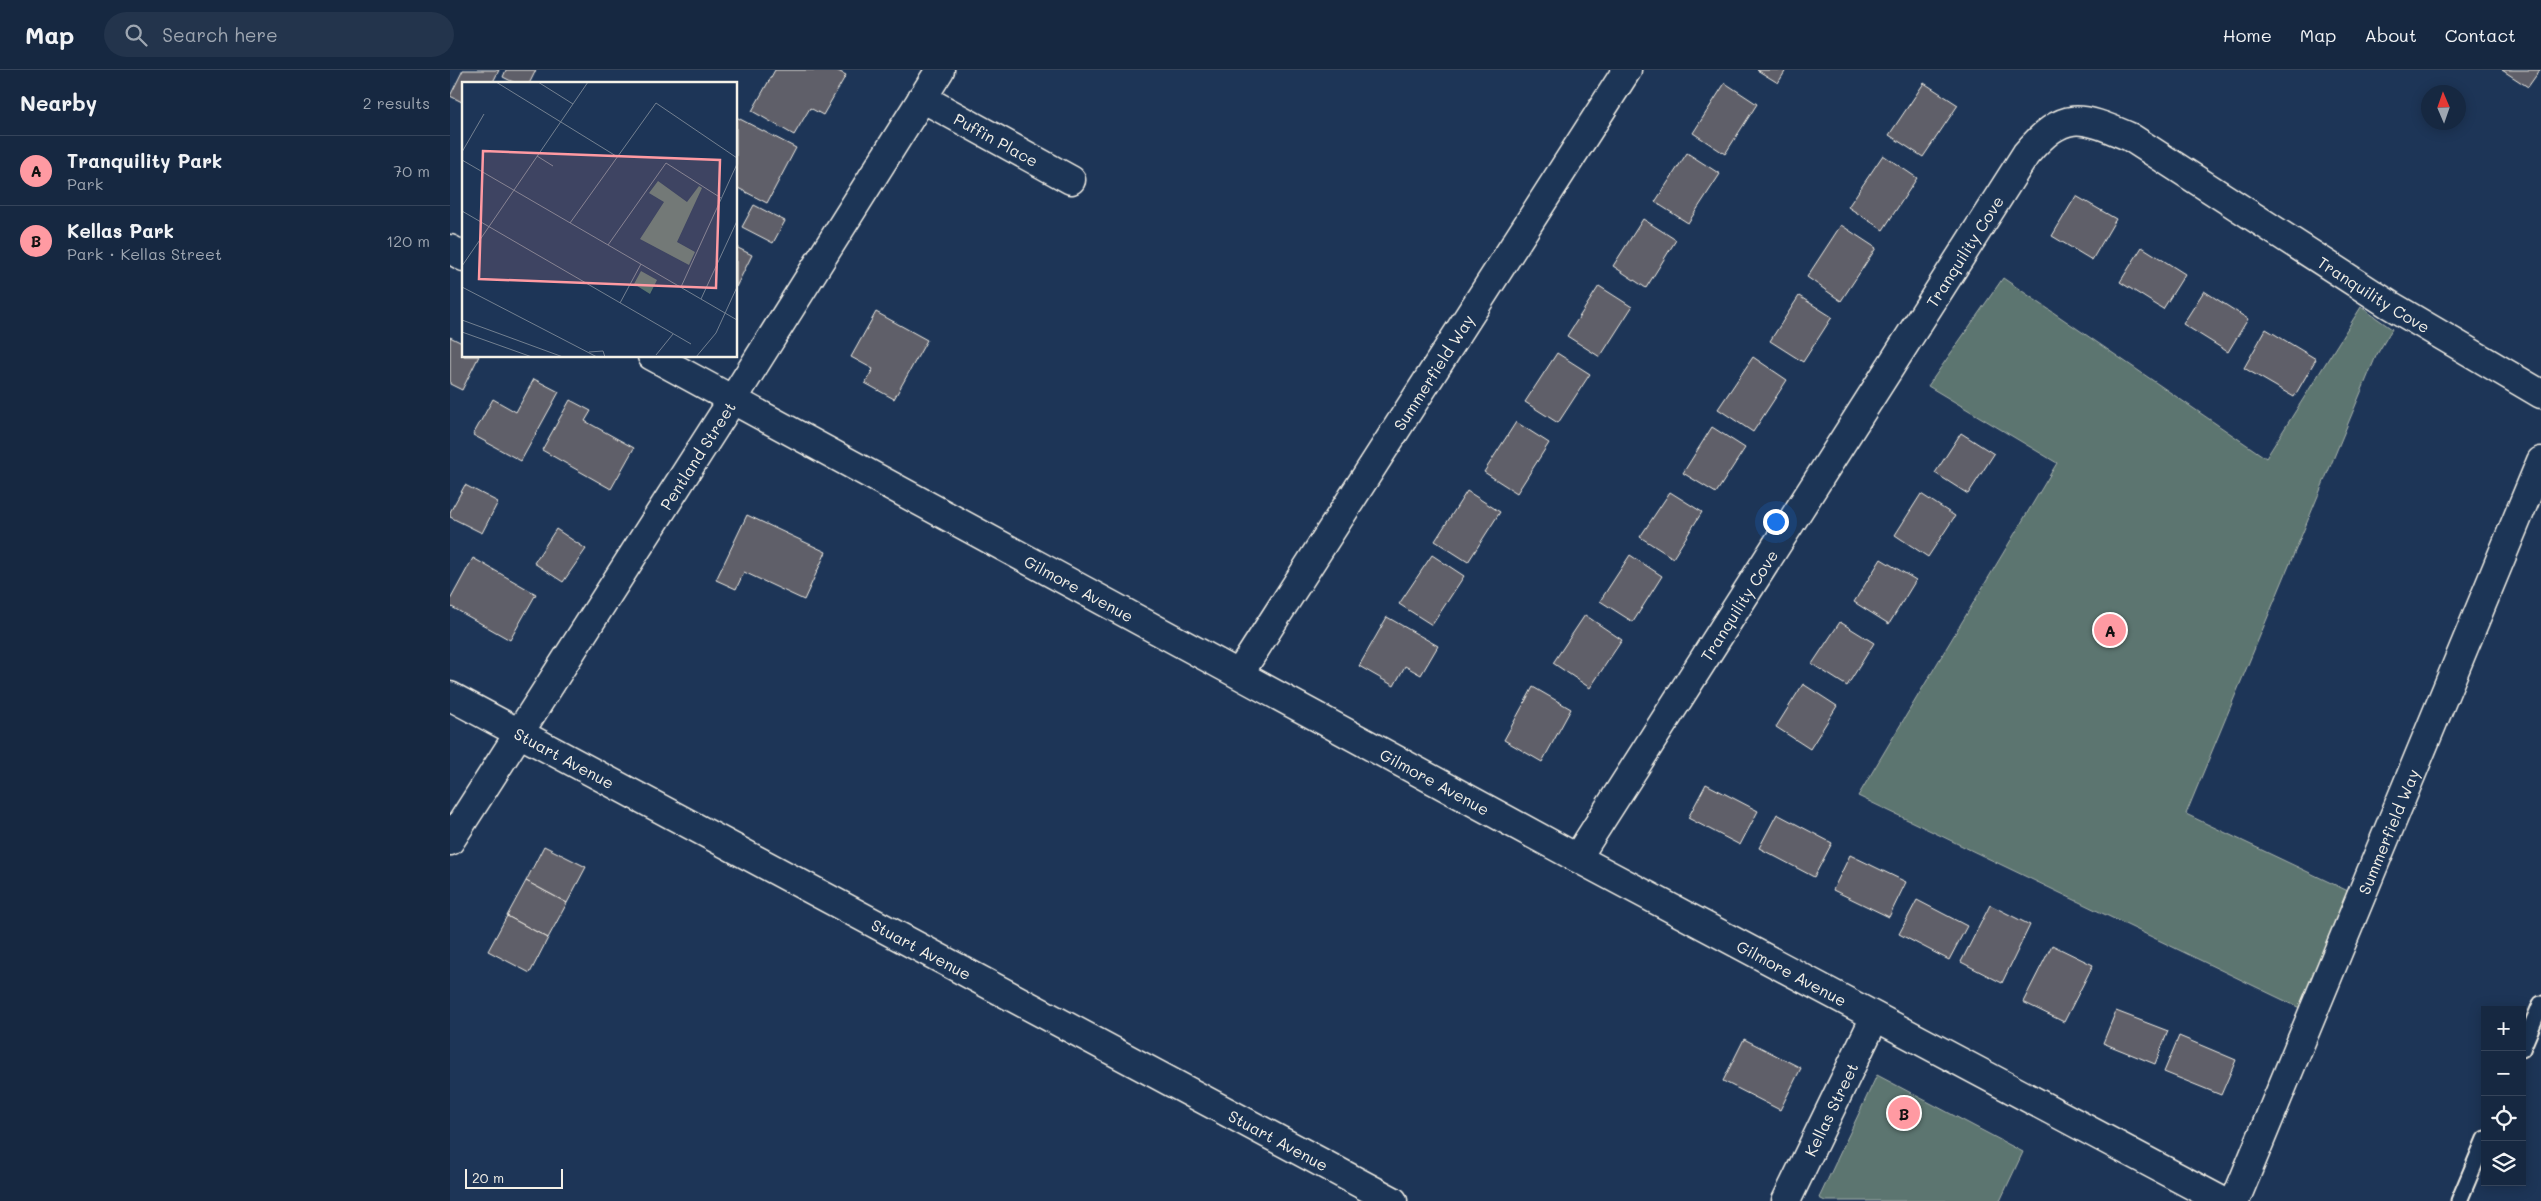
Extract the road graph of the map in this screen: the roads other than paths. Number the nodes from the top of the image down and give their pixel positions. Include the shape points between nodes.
1 (940, 70) edge
2 (1624, 71) edge
3 (922, 98) junction
4 (1071, 180) dead end
5 (450, 250) edge
6 (462, 256) edge
7 (656, 358) edge
8 (2541, 394) edge
9 (734, 399) junction
10 (2541, 461) edge
11 (1239, 674) junction
12 (450, 696) edge
13 (520, 734) junction
14 (450, 841) edge
15 (1577, 858) junction
16 (2541, 1004) edge
17 (1875, 1017) junction
18 (2526, 1040) edge
19 (2484, 1141) edge
20 (1393, 1201) edge
21 (1786, 1201) edge
22 (2222, 1201) edge
23 (2235, 1201) edge
24 (2459, 1201) edge

1 - 3 street, Pentland Street
2 - 11 street, Summerfield Way
3 - 4 street, Puffin Place
3 - 9 street, Pentland Street
5 - 6 street
7 - 9 street, Gilmore Avenue
8 - 15 street, Tranquility Cove via 2390,305 2130,136 2099,124 2067,120 2043,134 2026,154
9 - 11 street, Gilmore Avenue
9 - 13 street, Pentland Street
10 - 23 street, Summerfield Way
11 - 15 street, Gilmore Avenue
12 - 13 street, Stuart Avenue
13 - 14 street, Pentland Street
13 - 20 street, Stuart Avenue
15 - 17 street, Gilmore Avenue
16 - 18 lane
17 - 21 street, Kellas Street
17 - 22 street, Gilmore Avenue
19 - 24 lane

